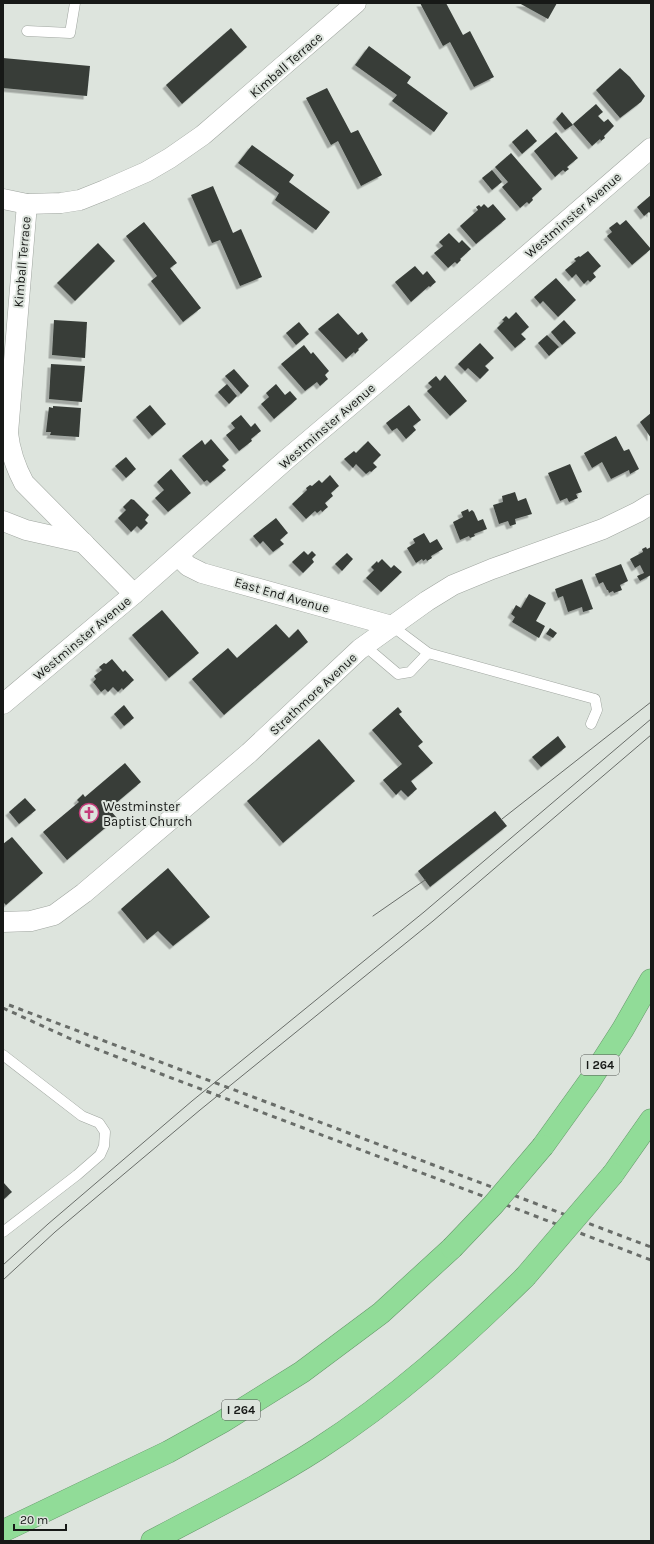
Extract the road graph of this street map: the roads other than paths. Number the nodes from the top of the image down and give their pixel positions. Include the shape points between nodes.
1 (75, 3) edge
2 (356, 3) edge
3 (27, 31) dead end
4 (651, 148) edge
5 (3, 199) edge
6 (27, 204) junction
7 (651, 504) edge
8 (3, 522) edge
9 (84, 543) junction
10 (178, 556) junction
11 (134, 594) junction
12 (392, 626) junction
13 (365, 646) junction
14 (428, 653) junction
15 (3, 704) edge
16 (591, 724) dead end
17 (3, 922) edge
18 (651, 980) edge
19 (3, 1054) edge
20 (651, 1120) edge
21 (3, 1232) edge
22 (3, 1531) edge
23 (152, 1541) edge

1 - 3 lane via 70,33
2 - 6 street, Kimball Terrace via 203,135 170,158 146,172 80,200
4 - 10 street, Westminster Avenue via 287,459
5 - 6 street
6 - 9 street, Kimball Terrace via 8,426 10,452 24,483
7 - 12 street, Strathmore Avenue via 603,529 453,585
8 - 9 street
9 - 11 street, Kimball Terrace
10 - 11 street, Westminster Avenue
10 - 12 street, East End Avenue via 188,566 202,573
11 - 15 street, Westminster Avenue
12 - 13 street, Strathmore Avenue
12 - 14 lane
13 - 14 lane via 398,674 410,672
13 - 17 street, Strathmore Avenue via 249,753 84,893 54,915 31,921
14 - 16 lane via 596,699 597,710
18 - 22 highway, I 264, bridge via 602,1062 543,1146 452,1248 381,1313 302,1372 222,1422 168,1452
19 - 21 lane via 82,1116 98,1123 105,1132 100,1155
20 - 23 highway, bridge via 613,1174 525,1277 481,1320 397,1393 320,1448 266,1482

